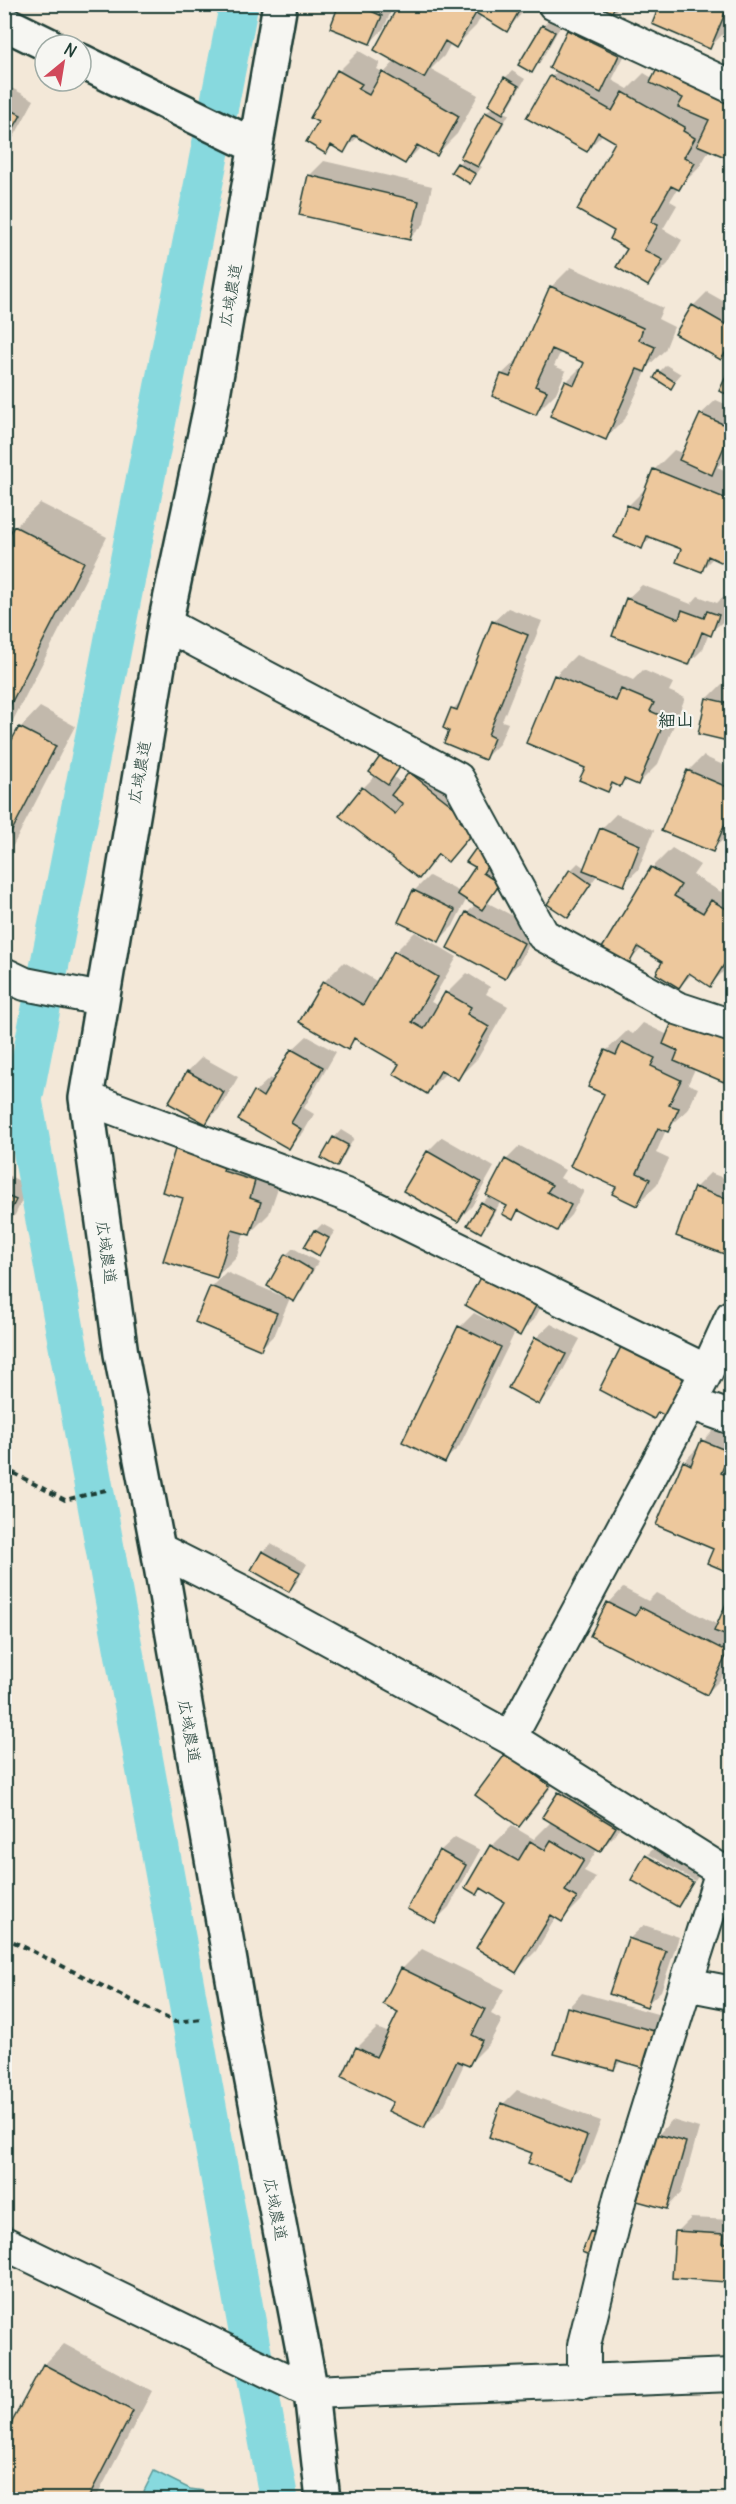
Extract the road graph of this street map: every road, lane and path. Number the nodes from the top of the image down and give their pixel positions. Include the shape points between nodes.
1 (280, 4) edge
2 (554, 4) edge
3 (4, 23) edge
4 (33, 37) edge
5 (93, 67) edge
6 (732, 87) edge
7 (255, 146) junction
8 (165, 624) junction
9 (4, 974) edge
10 (101, 999) junction
11 (732, 1026) edge
12 (86, 1098) junction
13 (732, 1316) edge
14 (707, 1371) junction
15 (690, 1403) junction
16 (732, 1418) edge
17 (4, 1468) edge
18 (145, 1481) junction
19 (158, 1549) junction
20 (510, 1737) junction
21 (727, 1874) edge
22 (4, 1937) edge
23 (686, 1984) junction
24 (732, 1993) edge
25 (239, 2013) junction
26 (4, 2243) edge
27 (732, 2375) edge
28 (584, 2382) junction
29 (310, 2392) junction
30 (323, 2499) edge

1 - 7 street, 広域農道
2 - 6 street
3 - 4 street
5 - 7 street
7 - 8 street, 広域農道 via 212,401
8 - 10 street, 広域農道
8 - 11 street via 458,779 543,935 677,1008
9 - 10 street via 25,984
10 - 12 street, 広域農道
12 - 14 street via 357,1199
12 - 18 street, 広域農道 via 121,1354
13 - 14 street
14 - 15 street
15 - 16 street
15 - 20 street
17 - 18 path via 65,1500
18 - 19 street, 広域農道
19 - 20 street
19 - 25 street, 広域農道
20 - 21 street
21 - 23 street
22 - 25 path via 175,2022
23 - 24 street
23 - 28 street via 620,2197 584,2345
25 - 29 street, 広域農道
26 - 29 street
27 - 28 street
28 - 29 street
29 - 30 street, 広域農道

